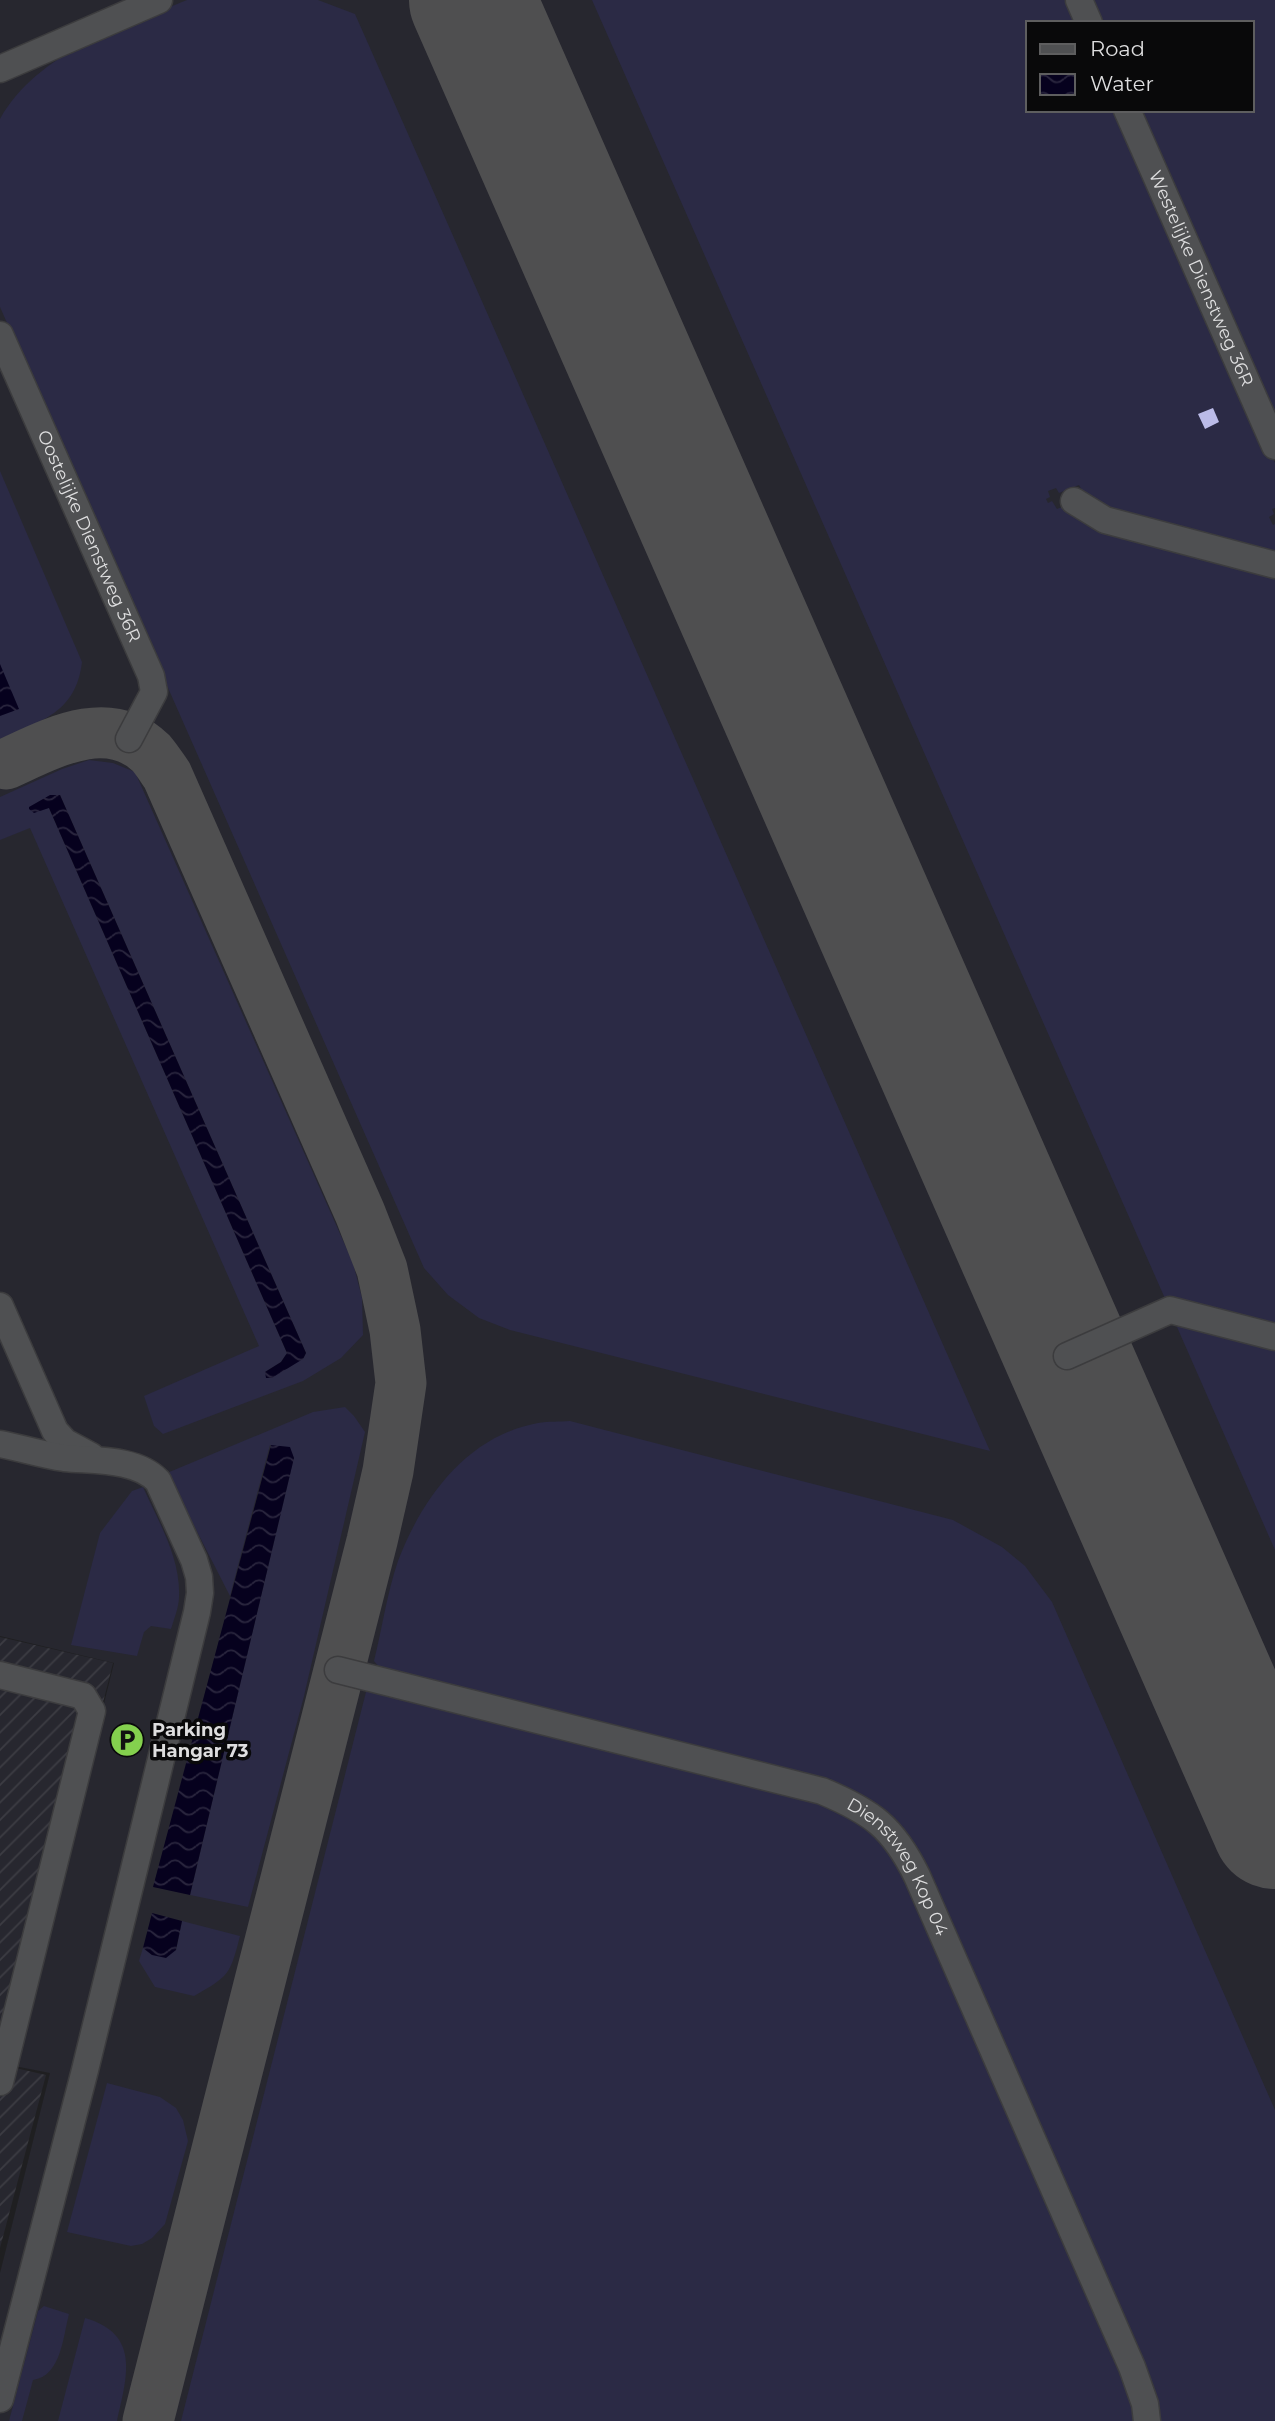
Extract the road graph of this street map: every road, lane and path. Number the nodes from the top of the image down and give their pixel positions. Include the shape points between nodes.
1 (159, 0) edge
2 (1079, 0) edge
3 (1088, 21) edge
4 (0, 69) edge
5 (1128, 112) edge
6 (0, 335) edge
7 (1275, 446) edge
8 (1074, 501) dead end
9 (1275, 565) edge
10 (129, 739) dead end
11 (0, 1306) edge
12 (1275, 1337) edge
13 (1068, 1356) dead end
14 (0, 1444) edge
15 (99, 1460) junction
16 (338, 1670) dead end
17 (0, 1675) edge
18 (0, 2082) edge
19 (0, 2399) edge
20 (1147, 2421) edge

1 - 4 lane
2 - 3 lane
5 - 7 lane, Westelijke Dienstweg 36R
6 - 10 lane, Oostelijke Dienstweg 36R via 151,676 154,692
8 - 9 lane via 1105,520
11 - 15 lane via 55,1431 65,1443
12 - 13 lane via 1170,1310
14 - 15 lane
15 - 19 lane via 150,1473 158,1481 194,1560 200,1593
16 - 20 lane, Dienstweg Kop 04 via 822,1791 878,1819 916,1876 1132,2367
17 - 18 lane via 83,1696 92,1711

